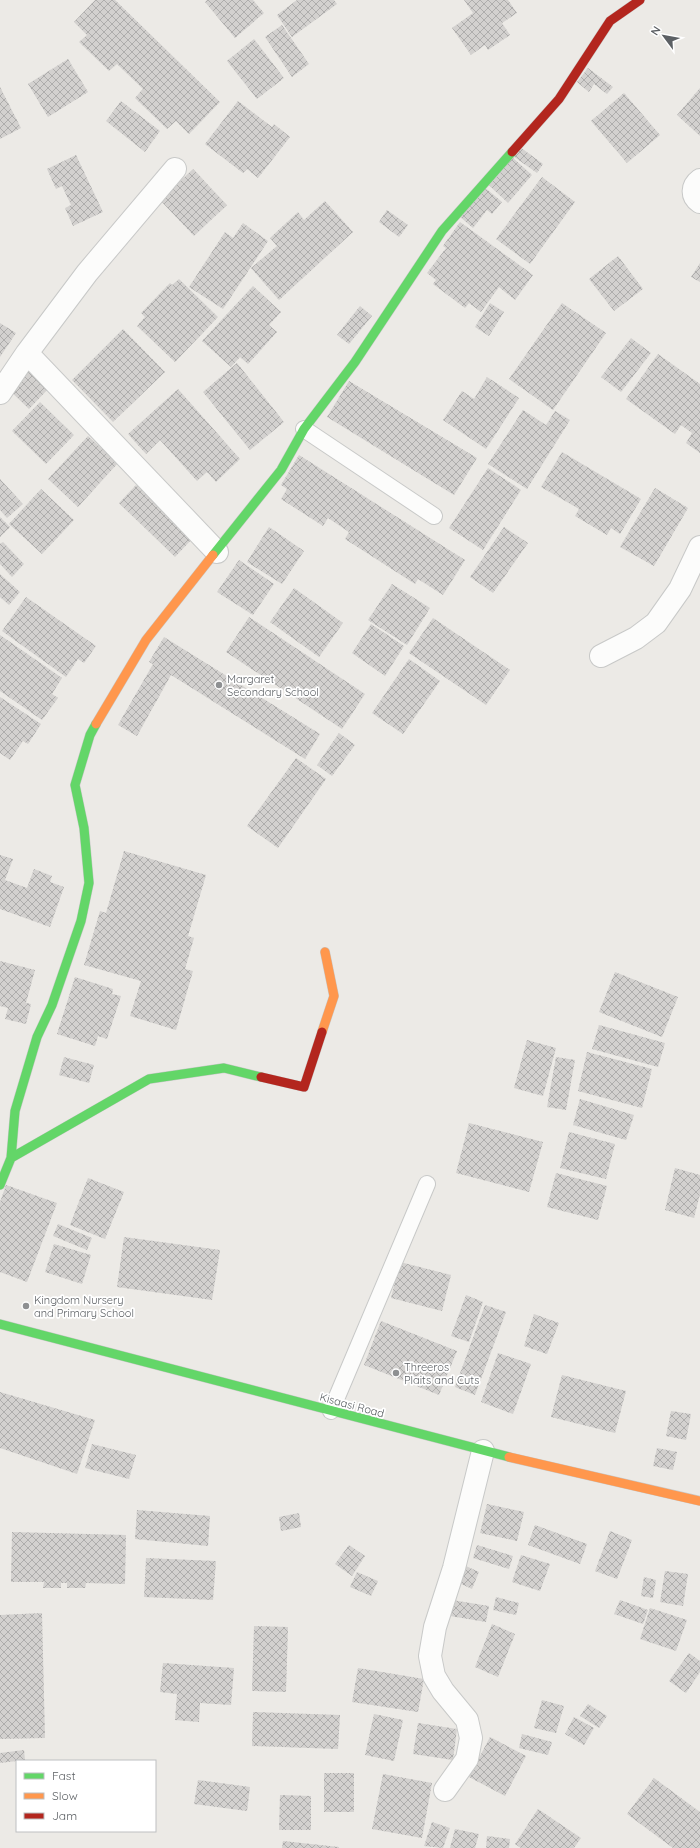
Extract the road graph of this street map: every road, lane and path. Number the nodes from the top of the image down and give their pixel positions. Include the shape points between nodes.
1 (640, 0) edge
2 (175, 169) dead end
3 (700, 180) edge
4 (700, 202) edge
5 (27, 353) junction
6 (0, 393) edge
7 (304, 429) junction
8 (434, 516) dead end
9 (700, 547) edge
10 (217, 552) junction
11 (602, 656) dead end
12 (325, 952) dead end
13 (11, 1158) junction
14 (427, 1184) dead end
15 (0, 1185) edge
16 (0, 1324) edge
17 (331, 1412) junction
18 (483, 1451) junction
19 (700, 1501) edge
20 (445, 1790) dead end

1 - 7 street via 610,21 559,99 442,231 355,362
2 - 5 street via 87,273
3 - 4 street via 695,184 693,192
5 - 6 street
5 - 10 street
7 - 8 lane
7 - 10 street via 281,470
9 - 11 street via 680,589 656,623 636,638
10 - 13 street via 146,640 90,735 75,785 84,828 89,883 81,921 52,1005 37,1037 15,1111
12 - 13 street via 334,996 304,1087 224,1068 150,1080
13 - 15 street
14 - 17 lane
16 - 17 street, Kisaasi Road
17 - 18 street, Kisaasi Road
18 - 19 street, Kisaasi Road
18 - 20 street via 454,1568 435,1627 430,1656 434,1676 467,1720 471,1738 467,1759

